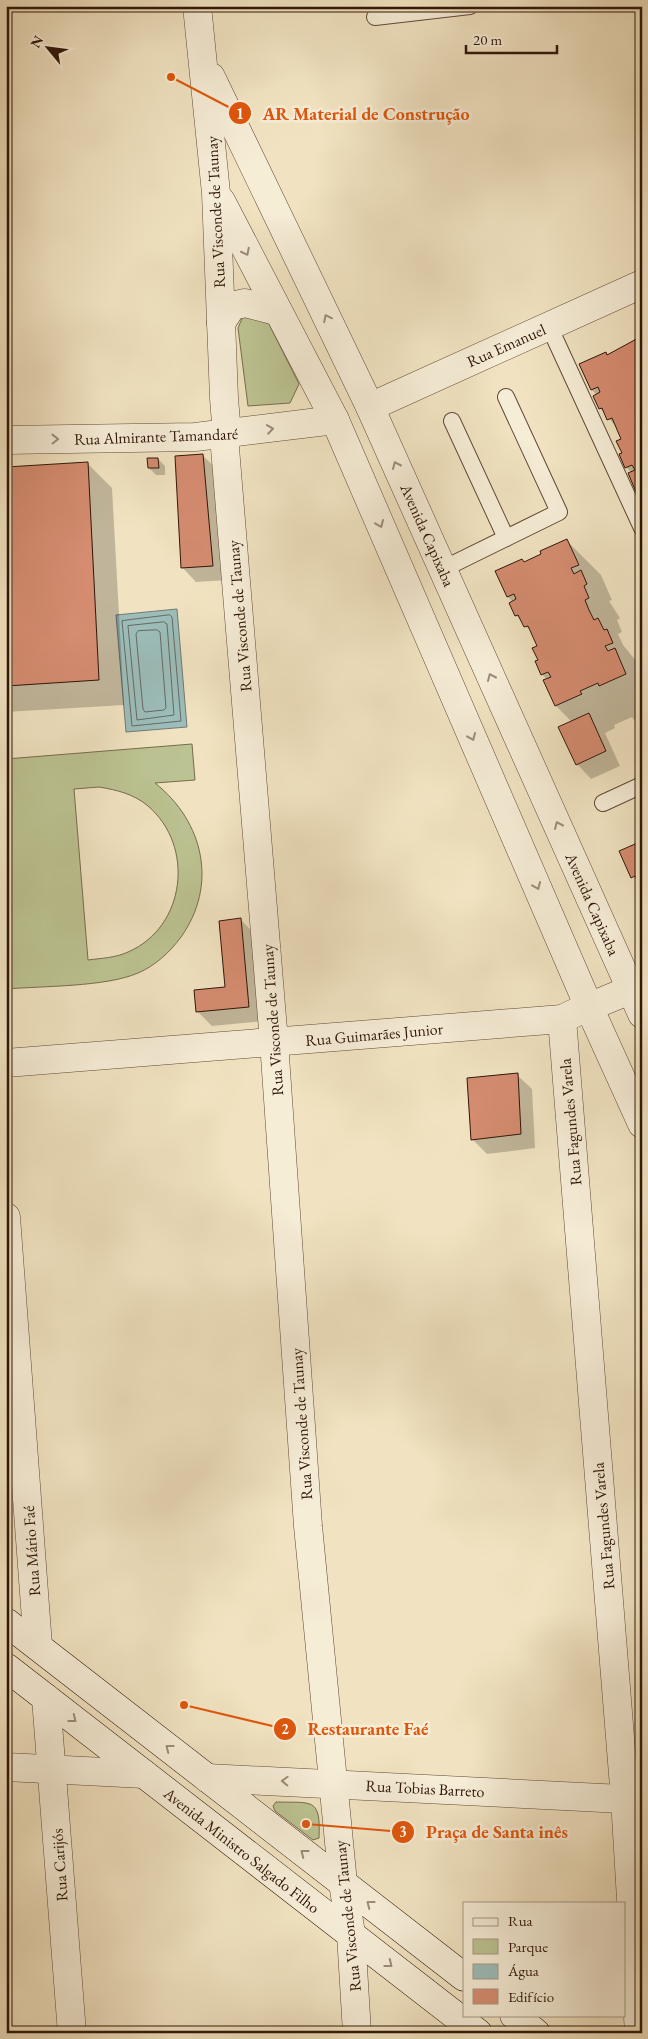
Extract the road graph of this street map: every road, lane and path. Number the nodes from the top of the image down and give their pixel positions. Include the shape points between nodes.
1 (197, 6) edge
2 (470, 6) edge
3 (375, 17) dead end
4 (203, 60) junction
5 (216, 193) junction
6 (642, 284) edge
7 (276, 311) junction
8 (220, 323) junction
9 (549, 326) junction
10 (506, 397) dead end
11 (370, 406) junction
12 (335, 420) junction
13 (452, 420) dead end
14 (227, 435) junction
15 (6, 440) edge
16 (642, 528) edge
17 (506, 538) junction
18 (443, 569) junction
19 (642, 785) edge
20 (603, 803) dead end
21 (638, 996) edge
22 (589, 1007) junction
23 (562, 1019) junction
24 (274, 1042) junction
25 (6, 1063) edge
26 (642, 1124) edge
27 (6, 1217) edge
28 (6, 1622) edge
29 (38, 1646) junction
30 (6, 1667) edge
31 (46, 1698) junction
32 (6, 1767) edge
33 (52, 1770) junction
34 (144, 1774) junction
35 (207, 1778) junction
36 (334, 1783) junction
37 (633, 1799) edge
38 (343, 1883) junction
39 (351, 1934) junction
40 (463, 1976) edge
41 (515, 2016) edge
42 (72, 2033) edge
43 (358, 2033) edge
44 (478, 2033) edge
45 (536, 2033) edge
46 (639, 2033) edge

1 - 4 street, Rua Visconde de Taunay
2 - 3 lane
4 - 5 street, Rua Visconde de Taunay
11 -> 4 street, Avenida Capixaba
5 -> 7 street
5 - 8 street, Rua Visconde de Taunay
6 - 9 street, Rua Emanuel
7 - 8 street via 245,303 232,306
7 - 12 street
8 - 14 street, Rua Visconde de Taunay
9 - 11 street, Rua Emanuel
9 - 16 lane
10 - 17 lane via 559,512
11 - 12 street, Rua Emanuel
18 -> 11 street, Avenida Capixaba
14 -> 12 street, Rua Almirante Tamandaré
12 -> 22 street
13 - 17 lane
15 -> 14 street, Rua Almirante Tamandaré
14 - 24 street, Rua Visconde de Taunay via 225,448
17 - 18 lane
21 -> 18 street, Avenida Capixaba
19 - 20 lane
21 - 22 street, Rua Guimarães Junior
22 - 23 street, Rua Guimarães Junior
22 - 26 street
23 - 24 street, Rua Guimarães Junior
23 - 37 street, Rua Fagundes Varela
24 - 25 street, Rua Guimarães Junior
24 - 36 street, Rua Visconde de Taunay via 308,1526
27 - 29 street, Rua Mário Faé
28 - 29 street
35 -> 29 street
30 - 31 street, Avenida Ministro Salgado Filho
31 - 33 street, Rua Carijós
31 -> 34 street, Avenida Ministro Salgado Filho
32 - 33 street
33 - 34 street
33 - 42 street, Rua Carijós
34 - 39 street, Avenida Ministro Salgado Filho
36 -> 35 street, Rua Tobias Barreto
38 -> 35 street
36 - 37 street, Rua Tobias Barreto
36 - 38 street, Rua Visconde de Taunay
37 - 46 street, Rua Fagundes Varela
38 - 39 street, Rua Visconde de Taunay
40 -> 38 street
39 - 43 street, Rua Visconde de Taunay
39 -> 44 street, Avenida Ministro Salgado Filho
41 - 45 street

